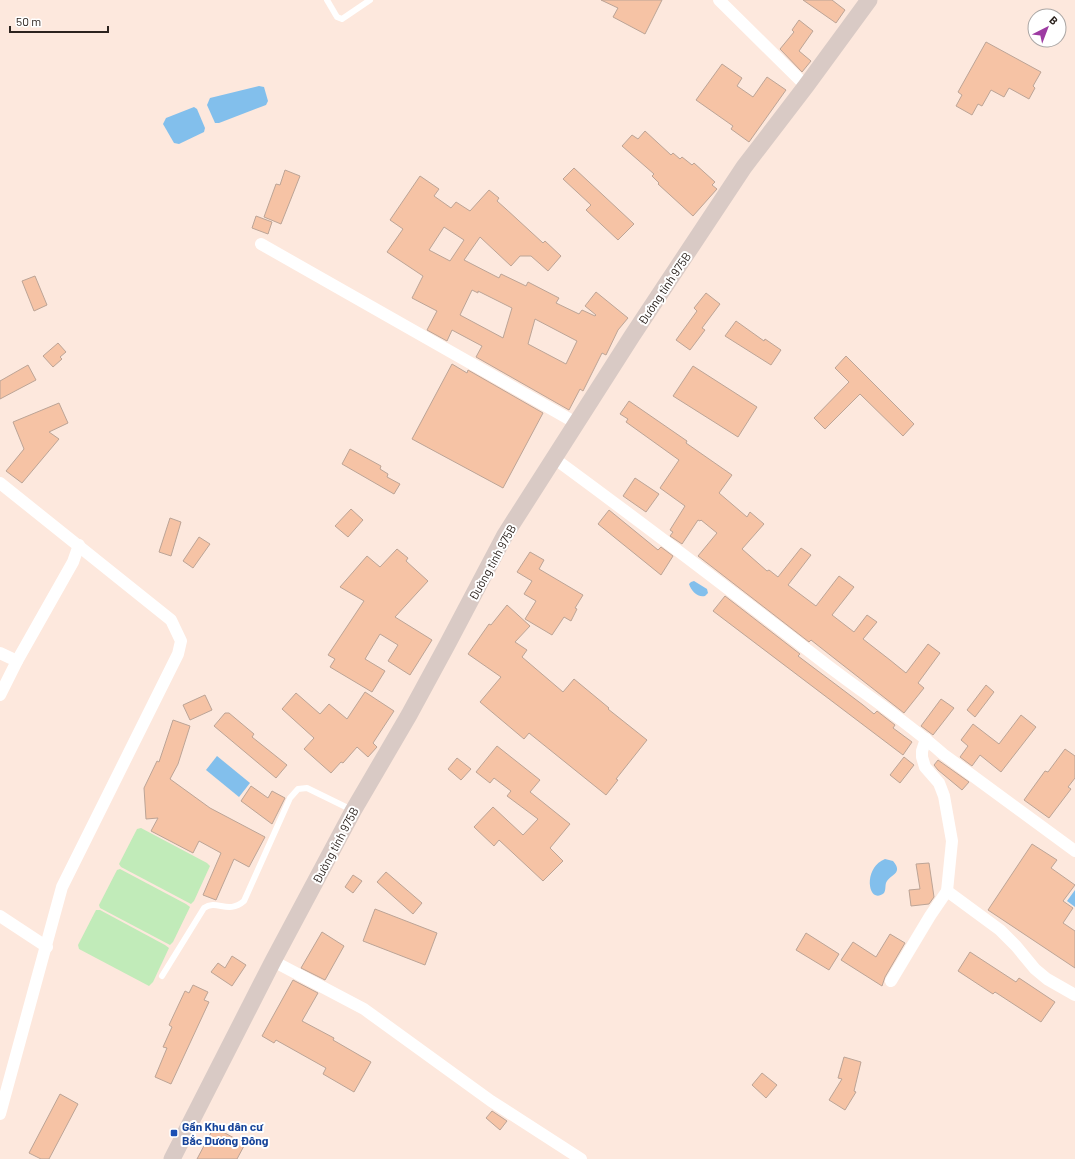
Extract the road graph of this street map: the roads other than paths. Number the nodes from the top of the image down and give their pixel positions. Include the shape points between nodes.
1 (327, 0) edge
2 (370, 0) edge
3 (719, 0) edge
4 (869, 0) edge
5 (806, 86) junction
6 (261, 244) dead end
7 (576, 423) junction
8 (555, 459) junction
9 (0, 482) edge
10 (79, 545) junction
11 (0, 653) edge
12 (17, 661) junction
13 (0, 695) edge
14 (926, 739) junction
15 (353, 811) junction
16 (1075, 851) edge
17 (947, 891) junction
18 (0, 916) edge
19 (46, 947) junction
20 (273, 961) junction
21 (162, 976) dead end
22 (891, 981) dead end
23 (1075, 995) edge
24 (0, 1114) edge
25 (178, 1156) edge
26 (581, 1159) edge

1 - 2 lane via 337,17 342,19
3 - 5 street
4 - 5 main road, Đường tỉnh 975B
5 - 7 main road, Đường tỉnh 975B via 744,167
6 - 7 street
7 - 8 main road, Đường tỉnh 975B
8 - 14 street
8 - 15 main road, Đường tỉnh 975B via 506,534 413,708
9 - 10 street
10 - 12 street via 73,562
10 - 19 street via 171,620 181,641 178,654 62,887
11 - 12 street
12 - 13 street
14 - 16 street
14 - 17 street via 922,757 925,767 939,783 944,796 952,841
15 - 20 main road, Đường tỉnh 975B
15 - 21 lane via 307,788 298,789 290,798 244,901 234,907 213,904 204,908
17 - 22 street
17 - 23 street via 1000,930 1047,979
18 - 19 street
19 - 24 street
20 - 25 main road, Đường tỉnh 975B
20 - 26 street via 364,1009 491,1101

